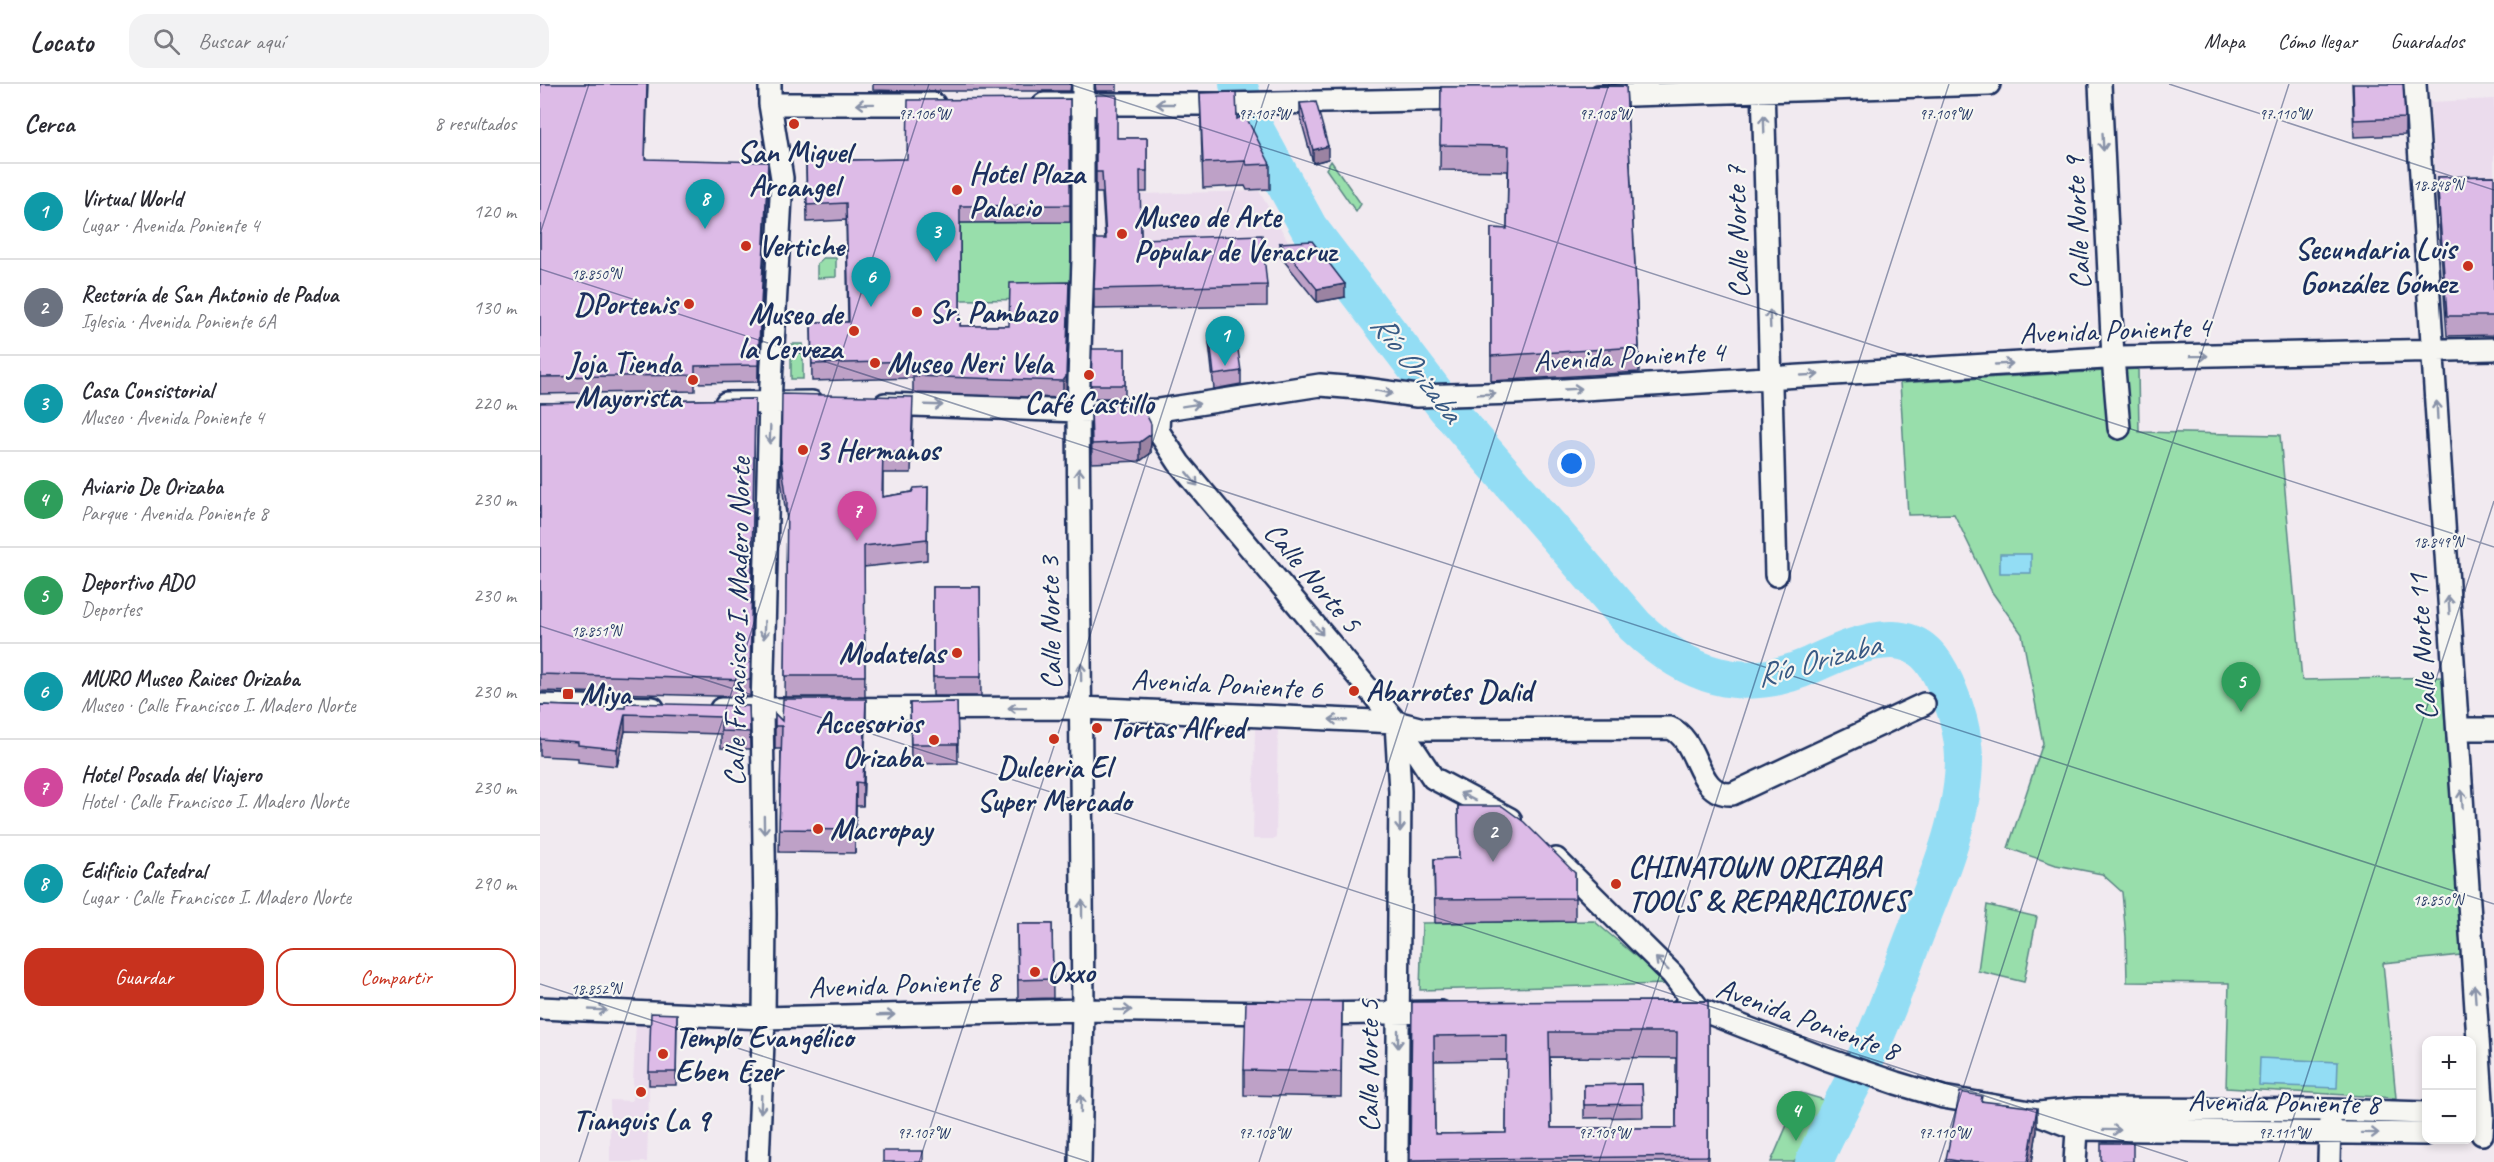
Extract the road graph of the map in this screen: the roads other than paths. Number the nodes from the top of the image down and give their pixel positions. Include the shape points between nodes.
1 (1989, 84) edge
2 (2100, 84) edge
3 (2415, 84) edge
4 (1763, 88) edge
5 (770, 94) edge
6 (1083, 94) edge
7 (1575, 96) edge
8 (1492, 98) edge
9 (958, 104) edge
10 (1026, 104) edge
11 (2494, 349) edge
12 (2433, 350) junction
13 (2113, 358) junction
14 (1771, 377) junction
15 (770, 402) junction
16 (831, 402) edge
17 (864, 403) edge
18 (701, 404) edge
19 (1159, 410) junction
20 (1078, 411) junction
21 (2119, 428) dead end
22 (1776, 574) dead end
23 (1924, 704) dead end
24 (540, 705) edge
25 (669, 708) edge
26 (1081, 708) junction
27 (704, 709) edge
28 (762, 710) junction
29 (1396, 722) junction
30 (2457, 729) junction
31 (2494, 729) edge
32 (1433, 778) junction
33 (1400, 790) junction
34 (1524, 830) edge
35 (1541, 844) edge
36 (540, 1008) edge
37 (1699, 1009) junction
38 (1083, 1010) junction
39 (1665, 1010) edge
40 (1399, 1012) junction
41 (1456, 1012) edge
42 (764, 1018) junction
43 (2330, 1110) junction
44 (2422, 1113) edge
45 (2078, 1119) junction
46 (2483, 1125) edge
47 (2329, 1133) junction
48 (2422, 1134) edge
49 (758, 1162) edge
50 (1080, 1162) edge
51 (1397, 1162) edge
52 (2075, 1162) edge
53 (2329, 1162) edge

1 - 4 street
2 -> 13 street, Calle Norte 9
3 - 12 street, Calle Norte 11
4 - 7 street
14 -> 4 street, Calle Norte 7
9 -> 5 street
5 - 15 street, Calle Francisco I. Madero Norte via 782,178
8 -> 6 street via 1223,104
6 - 10 street
6 - 20 street, Calle Norte 3
11 - 12 street, Avenida Poniente 4
13 -> 12 street, Avenida Poniente 4
30 -> 12 street, Calle Norte 11
14 -> 13 street, Avenida Poniente 4
13 - 21 street, Calle Norte 9
19 -> 14 street, Avenida Poniente 4 via 1320,385 1417,396
14 - 22 street, Calle Norte 7
15 - 16 street
15 - 18 street
15 -> 28 street, Calle Francisco I. Madero Norte
17 -> 20 street, Avenida Poniente 4
19 - 20 street, Avenida Poniente 4
19 -> 29 street, Calle Norte 5 via 1158,431 1179,463
26 -> 20 street, Calle Norte 3
23 - 29 street, Avenida Poniente 6 via 1732,794 1720,794 1711,788 1685,740 1670,728 1423,729
24 - 25 street
26 -> 28 street, Avenida Poniente 6
29 -> 26 street, Avenida Poniente 6
38 -> 26 street, Calle Norte 3
27 - 28 street, Avenida Poniente 6
28 -> 42 street, Calle Francisco I. Madero Norte
29 - 32 street
29 - 33 street, Calle Norte 5
30 - 31 street
46 -> 30 street, Calle Norte 11
32 - 33 street
34 -> 32 street
33 -> 40 street, Calle Norte 5
37 -> 35 street via 1672,974
36 -> 42 street, Avenida Poniente 8
37 - 39 street, Avenida Poniente 8
37 - 45 street, Avenida Poniente 8 via 1826,1059 1943,1097
38 -> 40 street, Avenida Poniente 8 via 1335,1015
42 -> 38 street, Avenida Poniente 8
50 -> 38 street, Calle Norte 3
40 - 41 street, Avenida Poniente 8
40 -> 51 street, Calle Norte 5
42 -> 49 street, Calle Francisco I. Madero Norte
43 - 44 street, Avenida Poniente 8
43 - 45 street, Avenida Poniente 8
43 - 47 street
45 -> 47 street, Avenida Poniente 8
45 - 52 street
47 -> 48 street, Avenida Poniente 8
47 - 53 street

